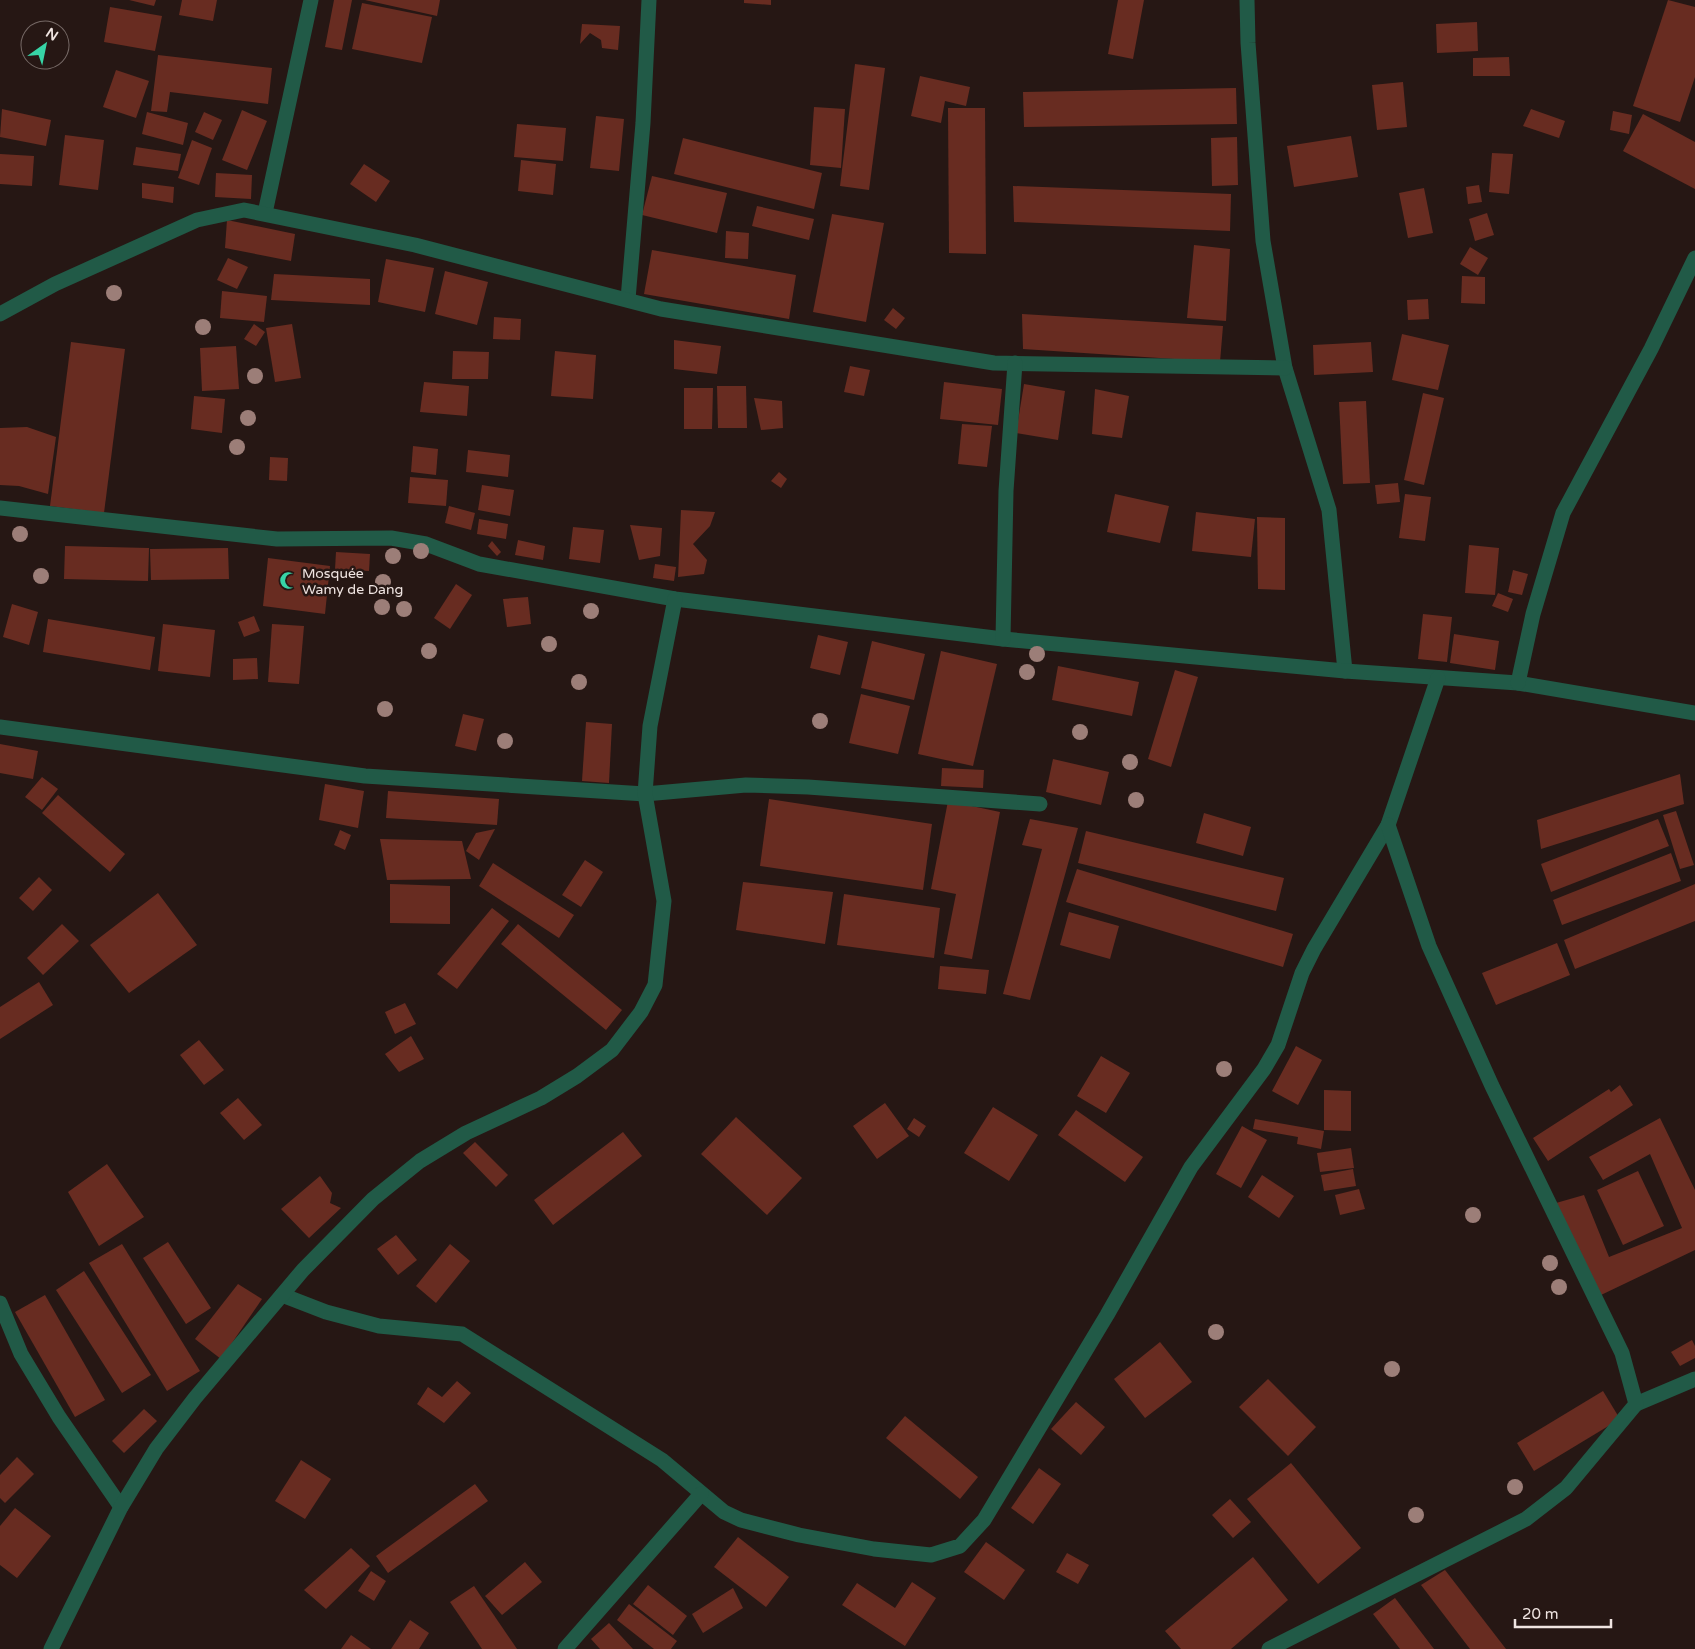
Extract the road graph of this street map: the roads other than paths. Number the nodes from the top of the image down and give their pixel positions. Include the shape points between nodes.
1 (311, 0) edge
2 (649, 0) edge
3 (1247, 0) edge
4 (264, 213) junction
5 (1695, 258) edge
6 (1689, 285) edge
7 (628, 299) junction
8 (0, 314) edge
9 (1015, 363) junction
10 (1285, 368) junction
11 (0, 508) edge
12 (675, 599) junction
13 (1003, 640) junction
14 (1344, 671) junction
15 (1438, 678) junction
16 (1518, 683) junction
17 (1695, 713) edge
18 (0, 726) edge
19 (645, 794) junction
20 (1040, 804) dead end
21 (1388, 825) junction
22 (282, 1295) junction
23 (0, 1303) edge
24 (1695, 1379) edge
25 (1636, 1404) junction
26 (701, 1494) junction
27 (121, 1506) junction
28 (51, 1649) edge
29 (565, 1649) edge
30 (1269, 1649) edge

1 - 4 street
2 - 7 street via 643,123
3 - 10 street via 1263,241
4 - 7 street via 415,245
4 - 8 street via 244,210 197,220 54,284
5 - 6 street
6 - 16 street via 1563,514 1533,614
7 - 9 street via 661,309 994,363
9 - 10 street
9 - 13 street via 1006,491
10 - 14 street via 1329,510
11 - 12 street via 277,539 391,538 426,544 479,564
12 - 13 street
12 - 19 street via 650,726
13 - 14 street
14 - 15 street
15 - 16 street
15 - 21 street
16 - 17 street
18 - 19 street via 365,776
19 - 20 street via 746,786 808,787
19 - 22 street via 664,901 655,985 641,1012 612,1050 578,1076 541,1098 466,1133 420,1161 373,1199
21 - 25 street via 1429,946 1492,1086 1622,1353
21 - 26 street via 1314,949 1302,973 1278,1045 1264,1069 1191,1167 984,1520 960,1546 931,1554 874,1549 799,1535 731,1516
22 - 26 street via 326,1312 379,1326 462,1334 662,1460
22 - 27 street via 172,1427
23 - 27 street via 21,1354 59,1417
24 - 25 street
25 - 30 street via 1566,1488 1526,1519
26 - 29 street
27 - 28 street

